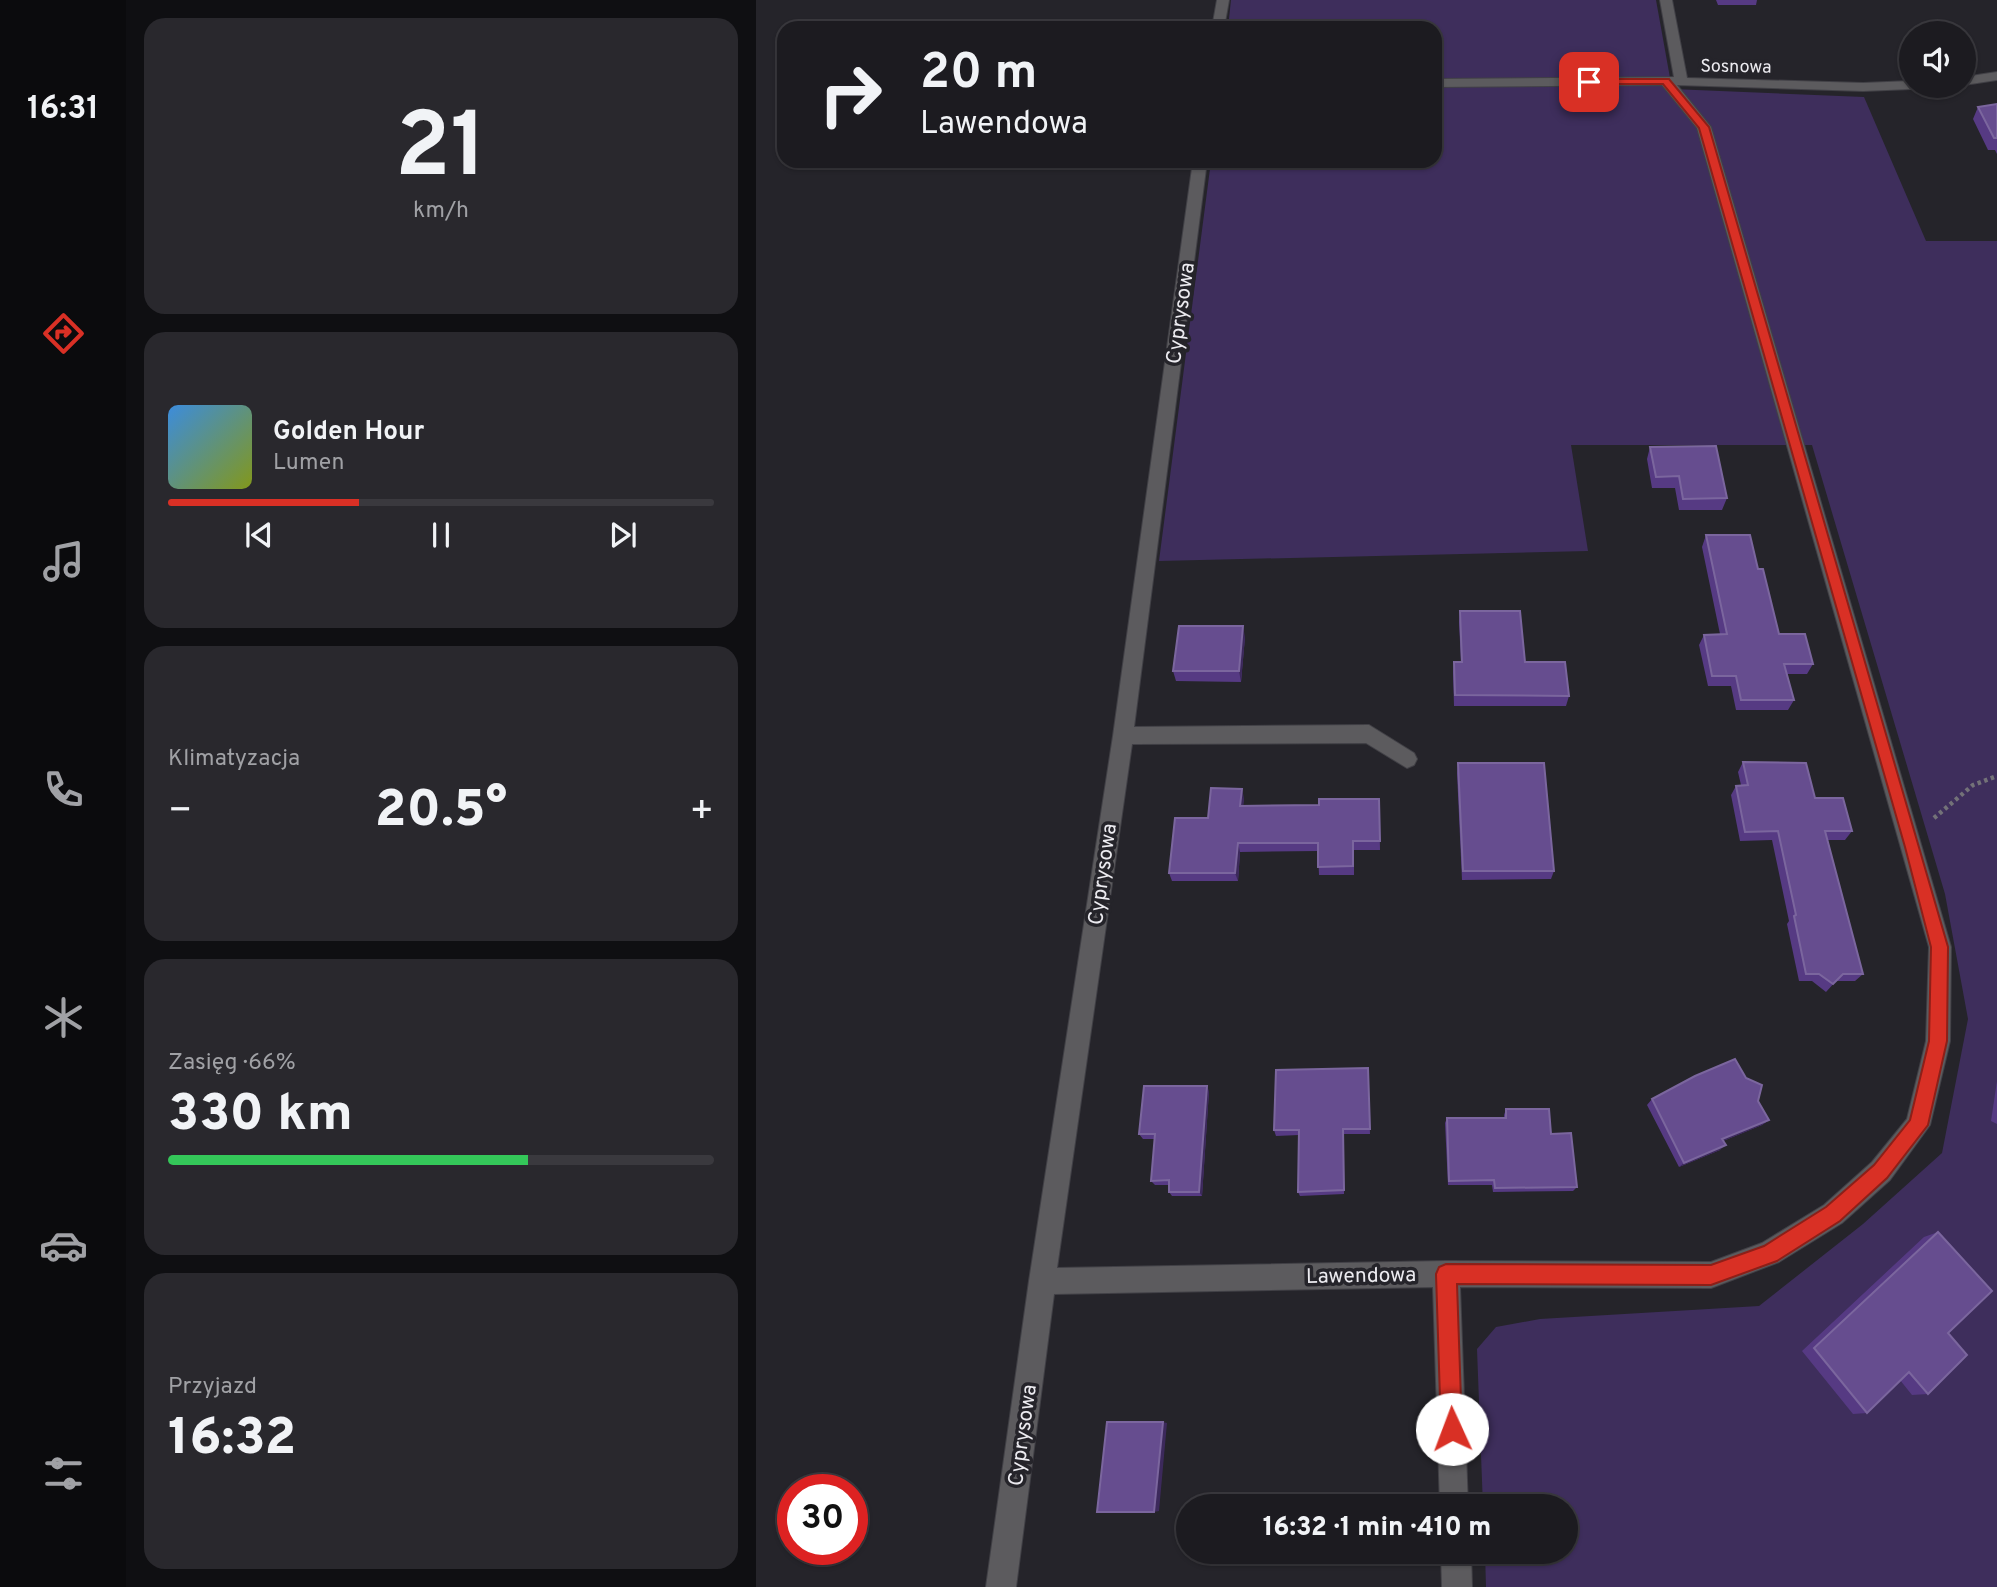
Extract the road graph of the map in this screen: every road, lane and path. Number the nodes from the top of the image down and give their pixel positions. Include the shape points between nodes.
1 (1223, 0) edge
2 (1666, 0) edge
3 (1220, 21) edge
4 (1997, 76) edge
5 (1976, 79) edge
6 (1673, 82) junction
7 (1442, 83) edge
8 (1899, 85) edge
9 (1199, 168) edge
10 (1123, 736) junction
11 (1407, 760) dead end
12 (1997, 776) edge
13 (1907, 823) junction
14 (1446, 1274) junction
15 (1042, 1281) junction
16 (1454, 1494) edge
17 (1456, 1564) edge
18 (1001, 1587) edge
19 (1457, 1587) edge

1 - 3 street
2 - 6 street, Lawendowa
4 - 5 street
6 - 7 street, Sosnowa
6 - 8 street, Sosnowa
6 - 13 street, Lawendowa via 1704,127
9 - 10 street, Cyprysowa
10 - 11 street via 1369,734
10 - 15 street, Cyprysowa
12 - 13 path via 1973,785 1932,820
13 - 14 street, Lawendowa via 1940,947 1938,1041 1918,1125 1881,1171 1833,1214 1770,1254 1711,1275
14 - 15 street, Lawendowa
14 - 16 street
15 - 18 street, Cyprysowa
17 - 19 street

